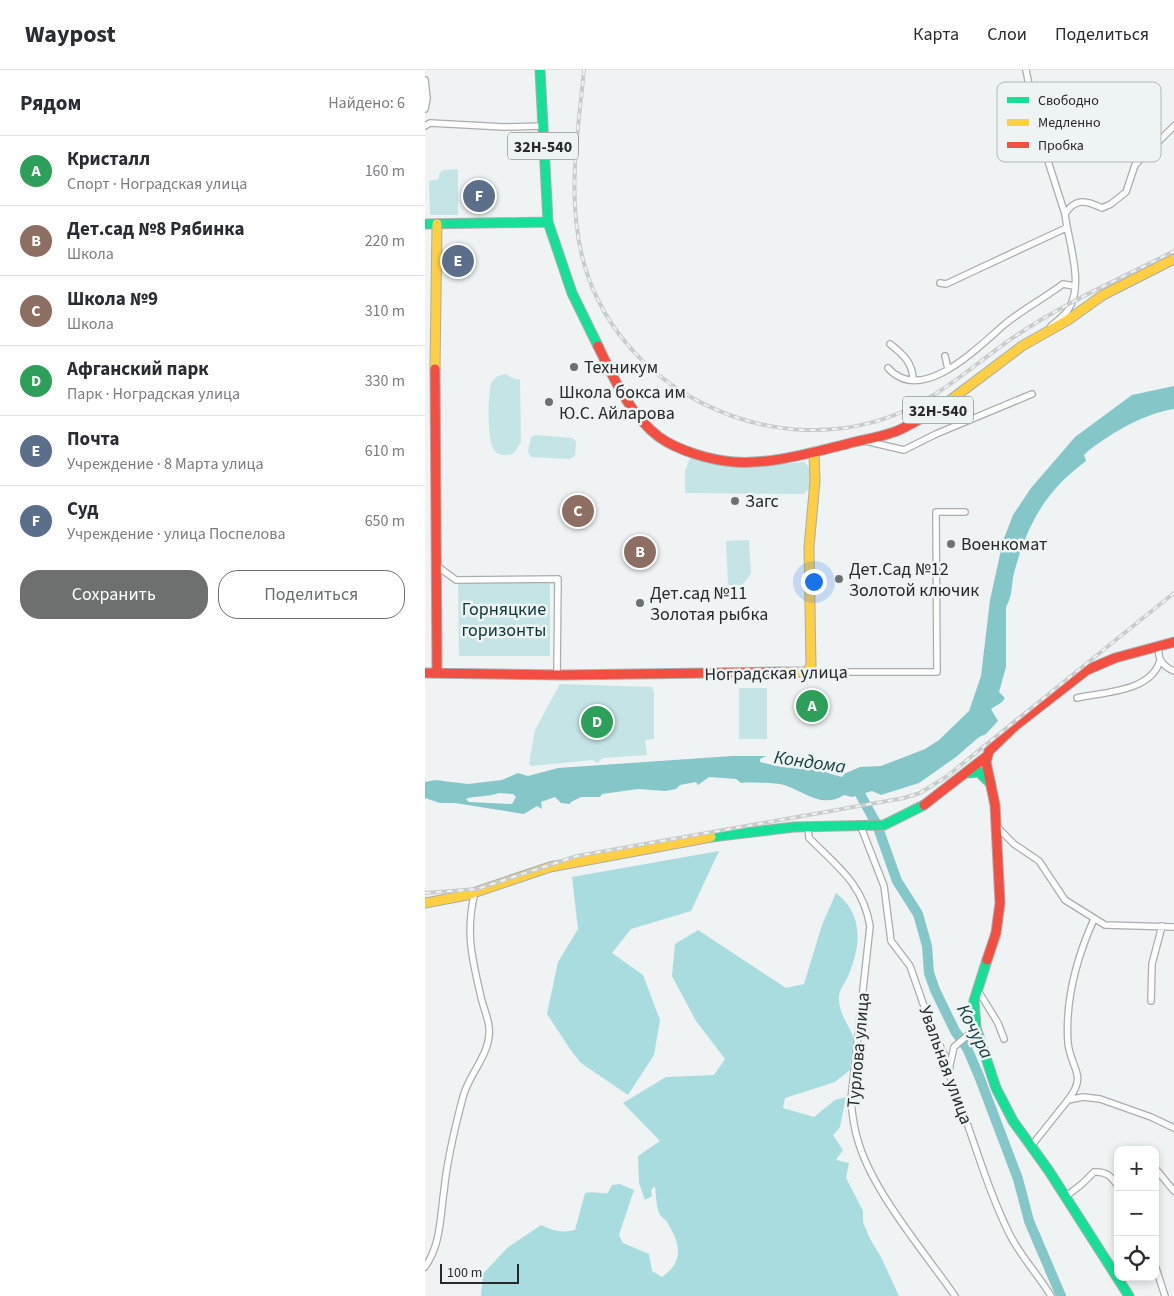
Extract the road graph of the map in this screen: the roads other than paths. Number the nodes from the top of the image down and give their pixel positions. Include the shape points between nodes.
1 (540, 70) edge
2 (425, 80) edge
3 (425, 109) edge
4 (427, 125) edge
5 (542, 126) junction
6 (1174, 126) edge
7 (1161, 139) edge
8 (1048, 162) edge
9 (1138, 162) edge
10 (1065, 214) junction
11 (548, 222) junction
12 (425, 224) edge
13 (437, 224) junction
14 (1066, 228) junction
15 (1174, 259) edge
16 (940, 283) dead end
17 (1075, 286) junction
18 (1044, 333) junction
19 (889, 344) dead end
20 (945, 356) dead end
21 (888, 368) dead end
22 (947, 369) junction
23 (913, 380) junction
24 (1032, 394) dead end
25 (865, 441) junction
26 (814, 452) junction
27 (965, 512) dead end
28 (437, 566) junction
29 (1174, 642) edge
30 (1159, 648) junction
31 (1160, 660) junction
32 (1174, 671) edge
33 (806, 672) junction
34 (425, 673) edge
35 (437, 673) junction
36 (557, 675) junction
37 (1077, 698) dead end
38 (987, 756) junction
39 (966, 773) junction
40 (992, 786) junction
41 (808, 826) junction
42 (865, 827) junction
43 (997, 827) junction
44 (475, 892) junction
45 (425, 903) edge
46 (1094, 920) junction
47 (1163, 926) junction
48 (1174, 927) edge
49 (977, 989) junction
50 (1151, 1001) dead end
51 (976, 1028) junction
52 (1005, 1039) dead end
53 (951, 1067) junction
54 (1068, 1100) junction
55 (1174, 1128) edge
56 (1032, 1145) junction
57 (1159, 1173) edge
58 (1114, 1178) edge
59 (1174, 1191) edge
60 (1065, 1197) junction
61 (425, 1267) edge
62 (1159, 1277) edge
63 (955, 1296) edge
64 (1051, 1296) edge
65 (1129, 1296) edge
66 (1165, 1296) edge

1 - 5 street, 32Н-540
2 - 3 street
4 - 5 street
5 - 11 street, 32Н-540
6 - 7 street
8 - 10 street
9 - 10 street via 1126,192 1111,204 1102,208 1091,202 1076,202
10 - 14 street
11 - 13 street
11 - 26 street, 32Н-540 via 572,293 592,334 628,402 649,428 674,446 733,462
12 - 13 street
13 - 28 street
14 - 16 street via 946,284
14 - 17 street via 1075,264
15 - 18 street, 32Н-540 via 1103,295
17 - 18 street via 1068,311
17 - 22 street via 1063,284
18 - 25 street, 32Н-540 via 936,411 892,433
19 - 23 street via 907,359
20 - 22 street
21 - 23 street via 906,381
22 - 23 street via 935,377
24 - 25 street via 904,450
25 - 26 street, 32Н-540
26 - 33 street via 815,481 809,547 811,666
27 - 33 street, Ноградская улица via 935,512 937,672
28 - 35 street
28 - 36 street via 456,580 558,579
29 - 30 street
30 - 31 street
30 - 38 street via 1115,658 1087,670 1015,726
31 - 32 street
31 - 37 street via 1153,674 1140,683
33 - 36 street, Ноградская улица
34 - 35 street, Ноградская улица
35 - 36 street, Ноградская улица
38 - 39 street
38 - 40 street
39 - 40 street via 983,773
39 - 42 street via 927,803 884,825
40 - 43 street
41 - 42 street
41 - 44 street via 698,839 625,852 551,867
41 - 63 street, Турлова улица via 809,838 859,890 869,918 870,941 851,1099 859,1146 880,1188
42 - 53 street, Увальная улица via 884,886 893,946 910,966 932,1029
43 - 46 street via 1014,844 1039,861 1065,900
43 - 49 street via 999,903 996,933
44 - 45 street
44 - 61 street via 468,934 489,1026 488,1042 463,1096 448,1166 439,1237
46 - 47 street via 1105,925
46 - 54 street via 1080,951 1072,993 1068,1040 1079,1080
47 - 48 street
47 - 50 street via 1152,964
49 - 51 street via 974,1001
49 - 52 street
51 - 53 street via 952,1053
51 - 56 street via 996,1088 1013,1122
53 - 64 street, Увальная улица via 949,1072 1009,1233
54 - 55 street via 1083,1097 1100,1099
54 - 56 street
56 - 60 street
57 - 59 street
58 - 60 street via 1094,1172
60 - 65 street
62 - 66 street

